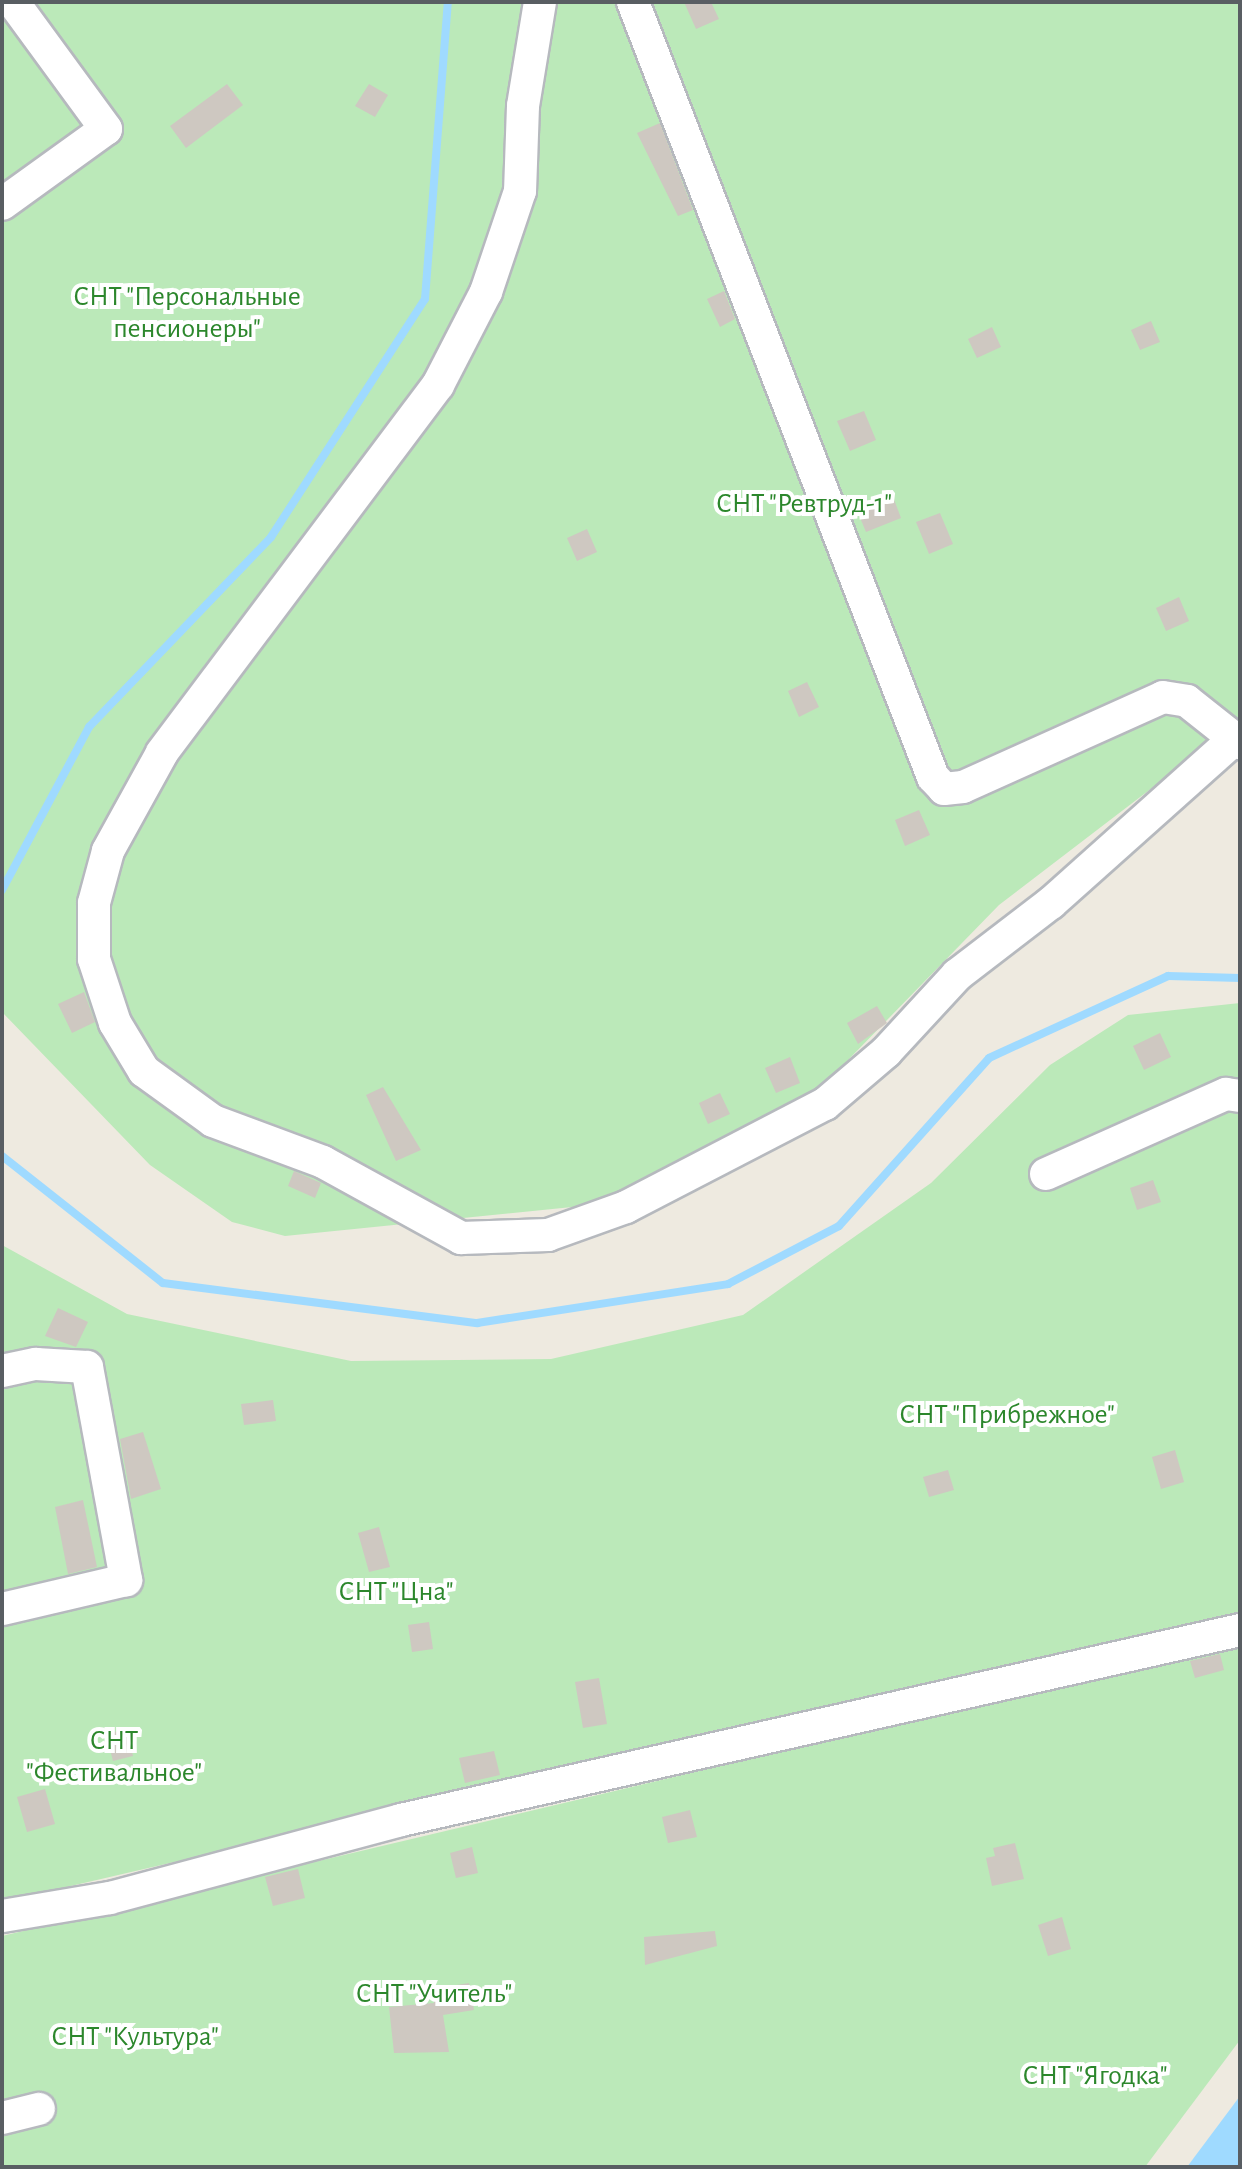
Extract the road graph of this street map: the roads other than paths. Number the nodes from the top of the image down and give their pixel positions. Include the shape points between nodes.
1 (13, 2) edge
2 (540, 2) edge
3 (633, 2) edge
4 (2, 204) edge
5 (1236, 741) edge
6 (1240, 1096) edge
7 (1046, 1174) dead end
8 (2, 1371) edge
9 (2, 1609) edge
10 (1240, 1630) edge
11 (2, 1916) edge
12 (39, 2109) dead end
13 (2, 2118) edge

1 - 4 street via 106,129
2 - 5 street via 523,106 520,191 472,319 438,385 162,753 108,851 94,903 94,959 115,1023 144,1071 213,1121 323,1162 461,1238 548,1235 626,1207 825,1104 886,1052 957,975 1051,903
3 - 5 street via 933,777 944,789 963,787 1163,697 1187,701
6 - 7 street via 1226,1094
8 - 9 street via 36,1364 87,1367 126,1580
10 - 11 street via 401,1820 110,1898
12 - 13 street

